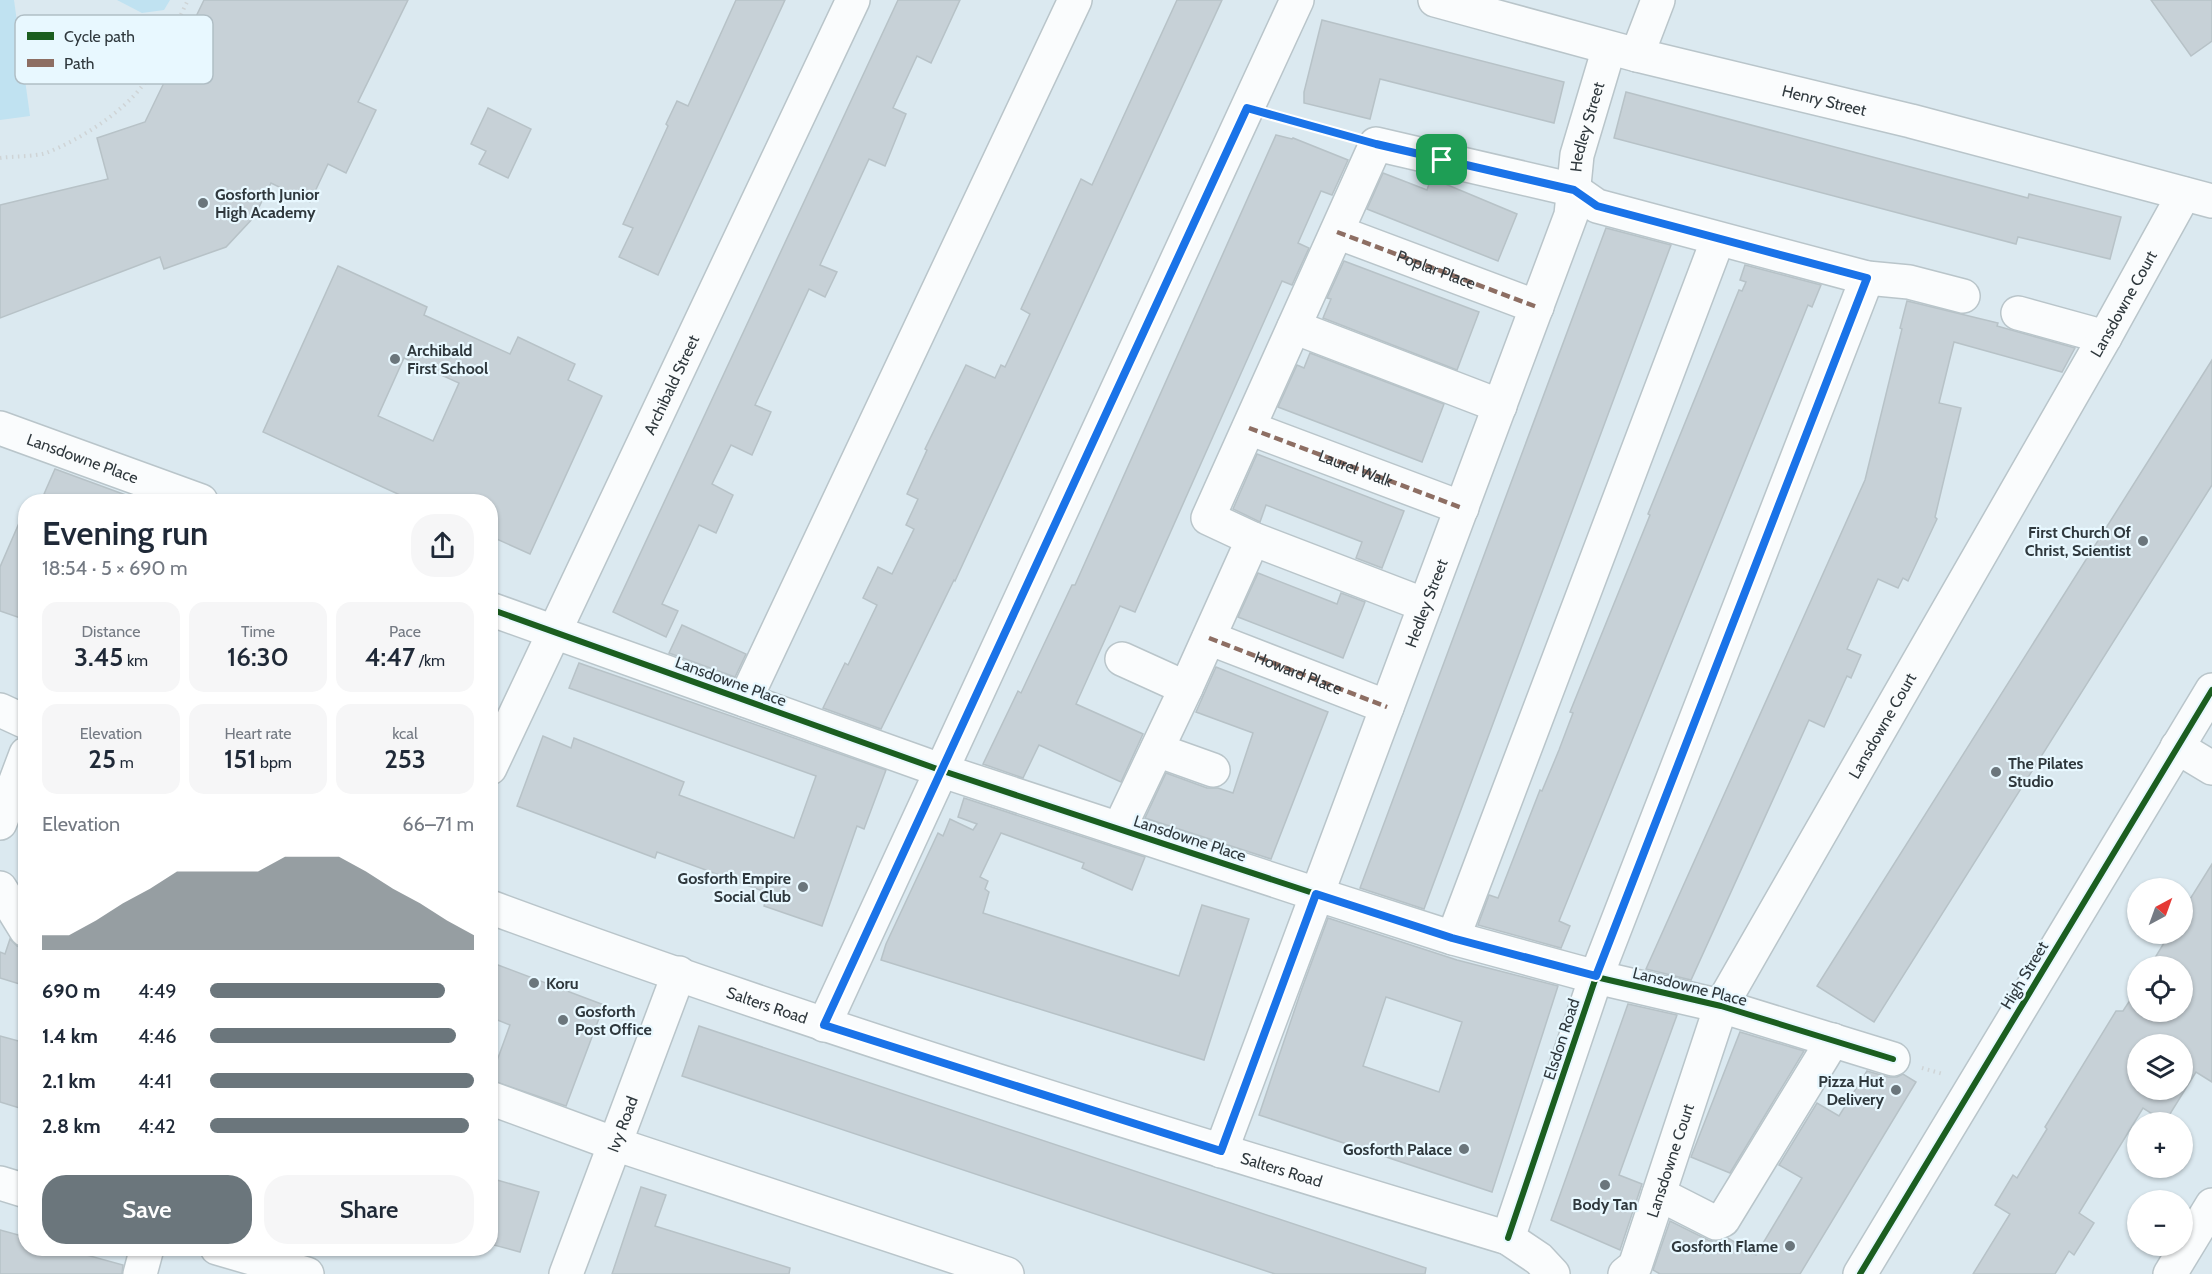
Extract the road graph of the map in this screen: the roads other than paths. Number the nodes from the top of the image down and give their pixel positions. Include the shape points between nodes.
1 (853, 0) edge
2 (1075, 0) edge
3 (1297, 0) edge
4 (1435, 0) edge
5 (1658, 0) edge
6 (1623, 52) junction
7 (1574, 190) junction
8 (2198, 197) edge
9 (1337, 232) junction
10 (1718, 239) junction
11 (1867, 278) junction
12 (1963, 296) dead end
13 (1537, 307) junction
14 (2018, 313) dead end
15 (1294, 327) junction
16 (2105, 337) junction
17 (1500, 406) junction
18 (0, 428) edge
19 (1249, 428) junction
20 (182, 494) edge
21 (1461, 508) junction
22 (1253, 539) junction
23 (1425, 605) junction
24 (498, 612) edge
25 (555, 633) junction
26 (1209, 638) junction
27 (1122, 659) dead end
28 (1186, 688) junction
29 (2212, 690) edge
30 (745, 700) junction
31 (1387, 707) junction
32 (0, 710) edge
33 (18, 718) edge
34 (2177, 747) junction
35 (1157, 750) junction
36 (498, 751) edge
37 (2212, 768) edge
38 (940, 770) junction
39 (1213, 770) dead end
40 (18, 775) edge
41 (0, 823) edge
42 (1119, 829) junction
43 (0, 888) edge
44 (1316, 894) junction
45 (498, 910) edge
46 (18, 917) edge
47 (1452, 938) junction
48 (679, 973) junction
49 (1596, 976) junction
50 (1721, 1006) junction
51 (824, 1025) junction
52 (1833, 1040) junction
53 (1893, 1059) road end
54 (498, 1101) edge
55 (615, 1144) junction
56 (1221, 1151) junction
57 (0, 1183) edge
58 (18, 1189) edge
59 (1659, 1194) junction
60 (2212, 1205) edge
61 (1508, 1238) junction
62 (145, 1256) edge
63 (245, 1256) edge
64 (1540, 1269) edge
65 (140, 1274) edge
66 (307, 1274) edge
67 (566, 1274) edge
68 (1007, 1274) edge
69 (1625, 1274) edge
70 (1860, 1274) edge
71 (2170, 1274) edge

1 - 25 street, Archibald Street
2 - 30 street
3 - 38 street
4 - 6 street, Henry Street
5 - 6 street, Hedley Street
6 - 7 street, Hedley Street via 1578,154
6 - 8 street, Henry Street via 1911,121
7 - 9 street via 1376,144
7 - 10 street via 1597,206
7 - 13 street, Hedley Street via 1571,215
8 - 16 street, Lansdowne Court
9 - 13 street, Poplar Place
9 - 15 street
10 - 11 street
10 - 47 street
11 - 12 street via 1909,282
11 - 49 street, Elsdon Road
13 - 17 street, Hedley Street
14 - 16 street
15 - 17 street
15 - 19 street
16 - 50 street, Lansdowne Court
17 - 21 street, Hedley Street
18 - 20 street, Lansdowne Place
19 - 21 street, Laurel Walk
19 - 22 street via 1208,518
21 - 23 street, Hedley Street
22 - 23 street
22 - 26 street
23 - 31 street, Hedley Street
24 - 25 street, Lansdowne Place
25 - 30 street, Lansdowne Place
25 - 36 street, Archibald Street
26 - 28 street
26 - 31 street, Howard Place
27 - 28 street
28 - 35 street
29 - 34 street, High Street
30 - 38 street, Lansdowne Place
31 - 44 street, Hedley Street
32 - 33 street
34 - 37 street
34 - 70 street, High Street
35 - 39 street
35 - 42 street
38 - 42 street, Lansdowne Place
38 - 51 street
40 - 41 street
42 - 44 street, Lansdowne Place
43 - 46 street
44 - 47 street, Lansdowne Place
44 - 56 street, Hedley Street
45 - 48 street, Salters Road
47 - 49 street, Lansdowne Place
48 - 51 street, Salters Road
48 - 55 street, Ivy Road
49 - 50 street, Lansdowne Place
49 - 61 street, Elsdon Road
50 - 52 street, Lansdowne Place
50 - 59 street, Lansdowne Court
51 - 56 street, Salters Road
52 - 53 street, Lansdowne Place
52 - 59 street via 1723,1220 1716,1223
54 - 55 street
55 - 67 street, Ivy Road
55 - 68 street
56 - 61 street, Salters Road
57 - 58 street
59 - 69 street, Lansdowne Court via 1635,1266
60 - 71 street
61 - 64 street, Salters Road
62 - 65 street
63 - 66 street

